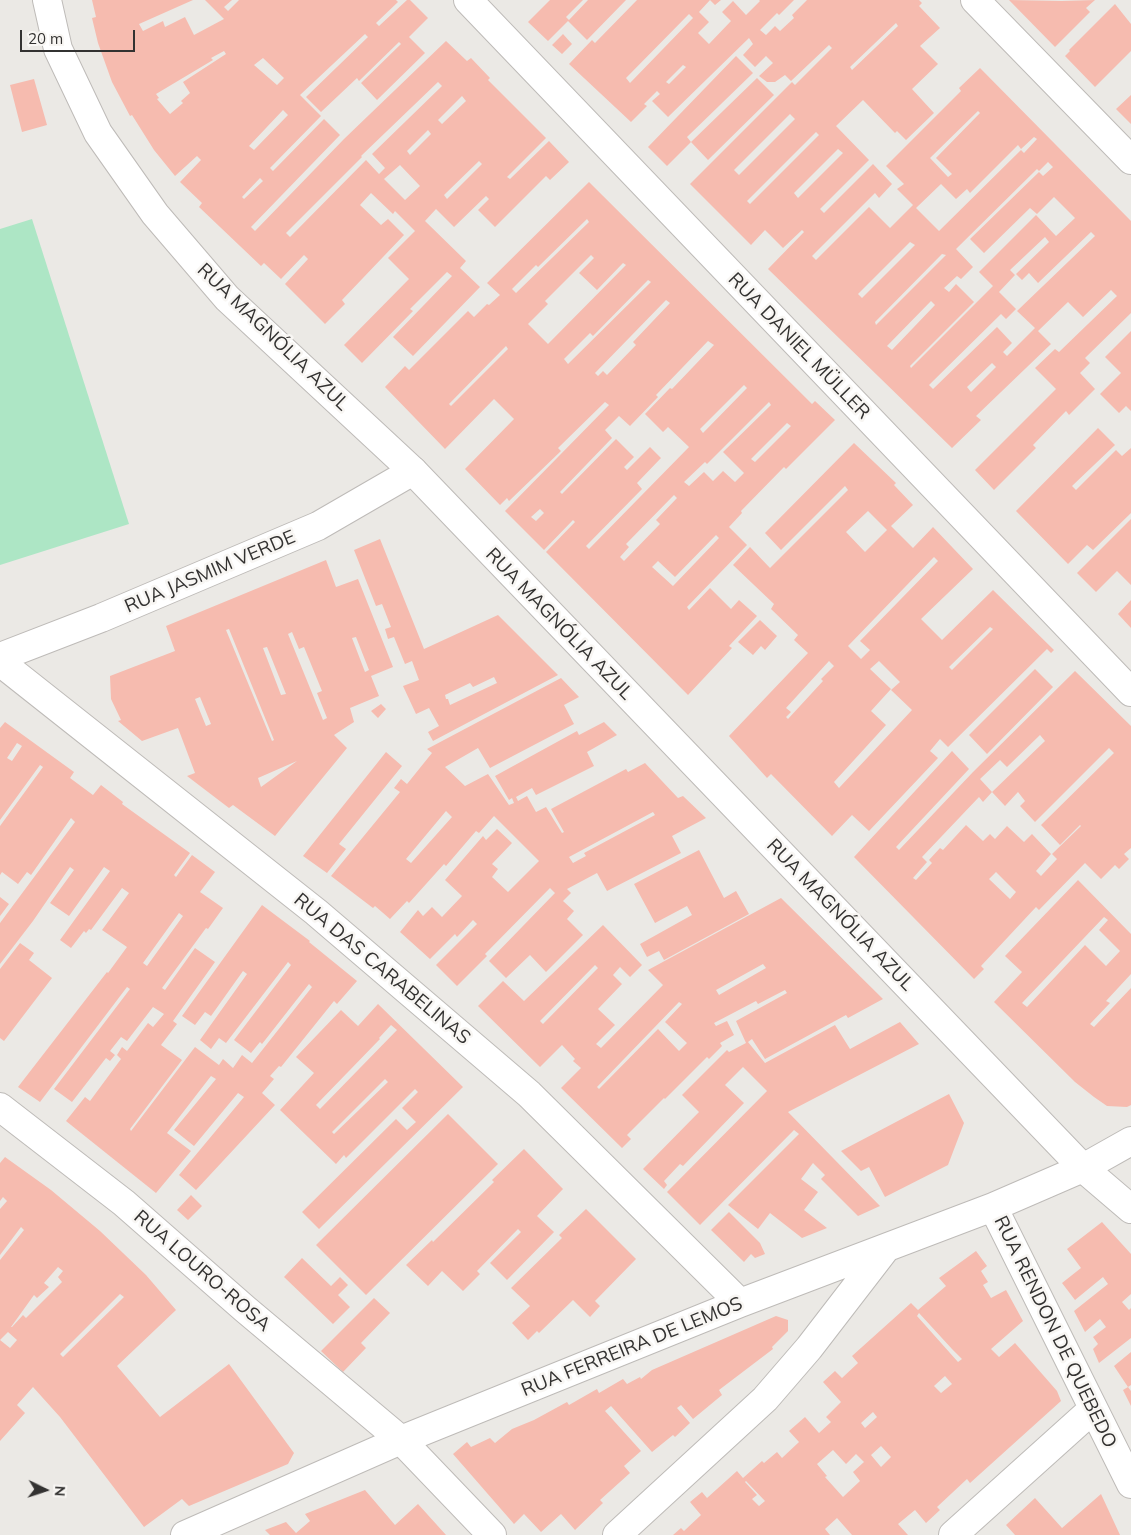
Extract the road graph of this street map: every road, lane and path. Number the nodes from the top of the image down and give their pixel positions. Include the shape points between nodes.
1 (47, 0) edge
2 (468, 0) edge
3 (975, 0) edge
4 (1131, 160) edge
5 (413, 471) junction
6 (0, 657) edge
7 (0, 662) edge
8 (1131, 692) edge
9 (0, 1107) edge
10 (1131, 1141) edge
11 (1083, 1168) junction
12 (994, 1207) junction
13 (1131, 1208) edge
14 (886, 1248) junction
15 (740, 1303) junction
16 (1093, 1409) junction
17 (401, 1440) junction
18 (1131, 1484) edge
19 (185, 1535) edge
20 (492, 1535) edge
21 (617, 1535) edge
22 (953, 1535) edge

1 - 5 street, RUA MAGNÓLIA AZUL via 58,49 98,133 155,214 227,298
2 - 8 street, RUA DANIEL MÜLLER
3 - 4 street
5 - 6 street, RUA JASMIM VERDE via 318,526
5 - 11 street, RUA MAGNÓLIA AZUL
7 - 15 street, RUA DAS CARABELINAS via 316,912 529,1094
9 - 17 street, RUA LOURO-ROSA via 124,1203
10 - 11 street, RUA FERREIRA DE LEMOS
11 - 12 street, RUA FERREIRA DE LEMOS
11 - 13 street, RUA MAGNÓLIA AZUL
12 - 14 street, RUA FERREIRA DE LEMOS
12 - 16 street, RUA RENDON DE QUEBEDO
14 - 15 street, RUA FERREIRA DE LEMOS
14 - 21 street via 765,1399
15 - 17 street, RUA FERREIRA DE LEMOS
16 - 18 street, RUA RENDON DE QUEBEDO
16 - 22 street
17 - 19 street, RUA FERREIRA DE LEMOS
17 - 20 street, RUA LOURO-ROSA

